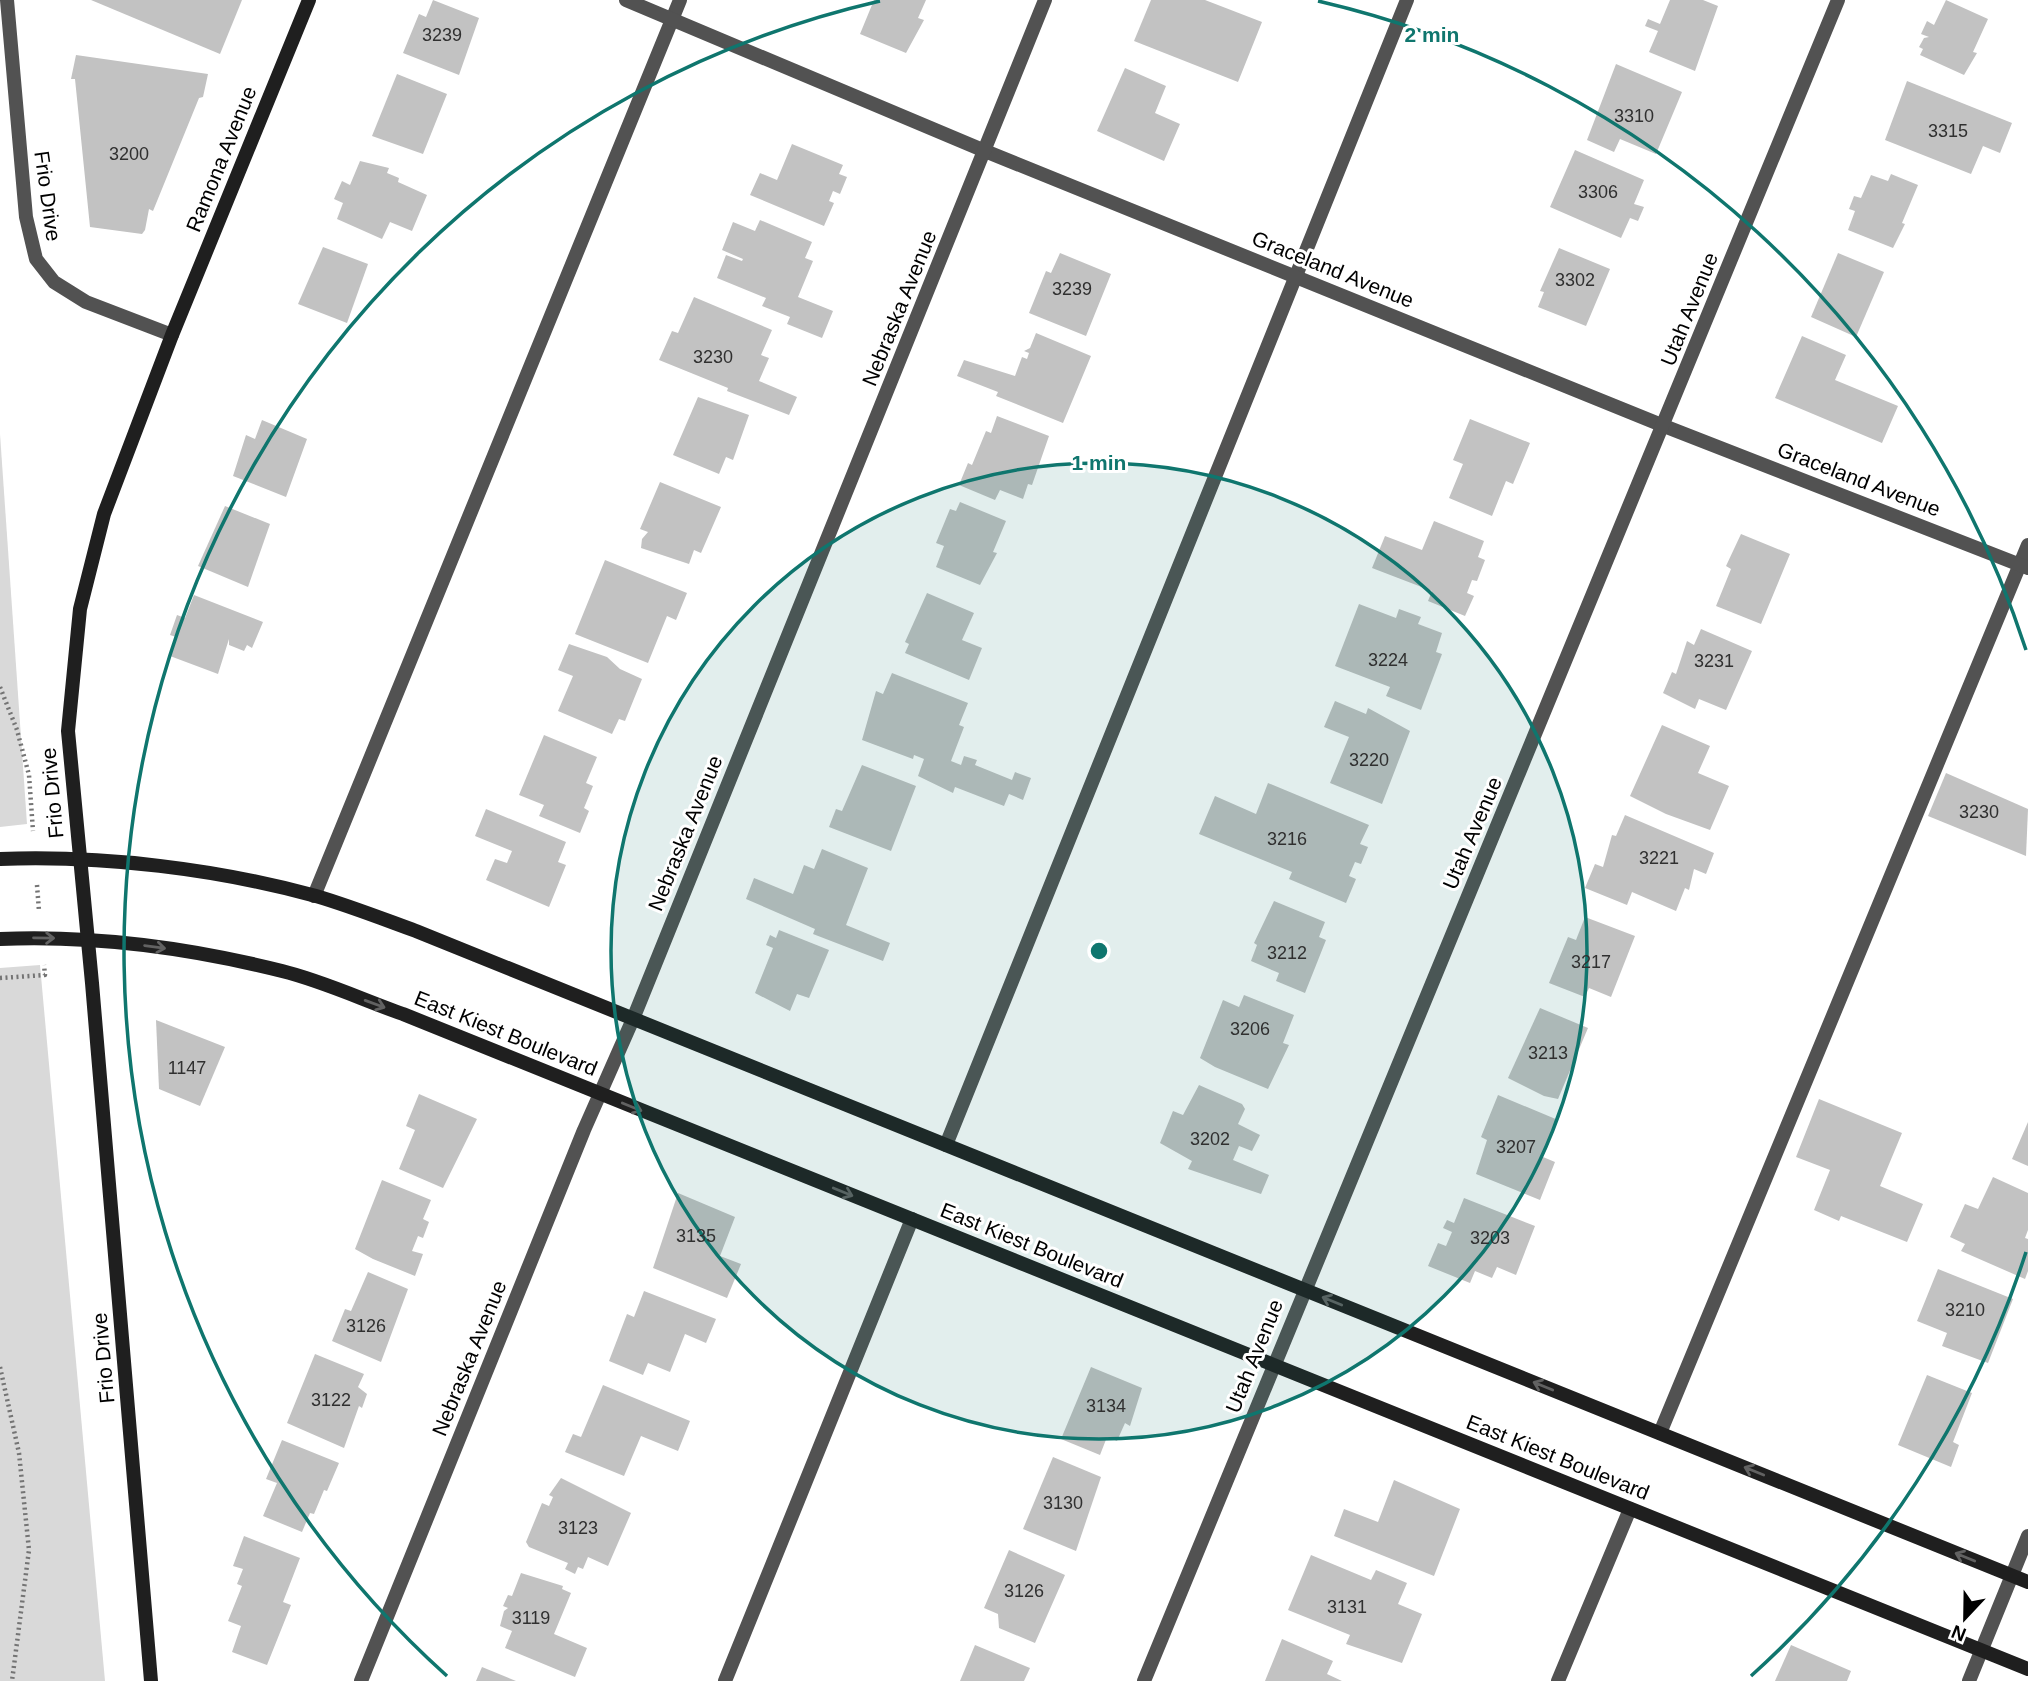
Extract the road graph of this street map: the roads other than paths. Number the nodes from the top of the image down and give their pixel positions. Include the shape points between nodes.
1 (8, 0) edge
2 (309, 0) edge
3 (626, 0) edge
4 (680, 0) edge
5 (1045, 0) edge
6 (1407, 0) edge
7 (1838, 0) edge
8 (673, 18) junction
9 (985, 150) junction
10 (1296, 277) junction
11 (172, 335) junction
12 (1664, 426) junction
13 (2028, 545) edge
14 (2024, 567) edge
15 (0, 859) edge
16 (79, 860) junction
17 (314, 895) junction
18 (0, 939) edge
19 (88, 940) junction
20 (633, 1018) junction
21 (600, 1094) junction
22 (946, 1145) junction
23 (912, 1219) junction
24 (1304, 1290) junction
25 (1273, 1364) junction
26 (1660, 1433) junction
27 (1630, 1509) junction
28 (2028, 1536) edge
29 (2012, 1576) junction
30 (2028, 1582) edge
31 (1982, 1651) junction
32 (2028, 1670) edge
33 (151, 1681) edge
34 (361, 1681) edge
35 (725, 1681) edge
36 (1144, 1681) edge
37 (1558, 1681) edge
38 (1969, 1681) edge

1 - 11 street, Frio Drive via 26,217 36,259 54,282 86,302
2 - 11 main road, Ramona Avenue
3 - 8 street, Graceland Avenue
4 - 8 street
5 - 9 street, Nebraska Avenue
6 - 10 street
7 - 12 street, Utah Avenue
8 - 9 street, Graceland Avenue
8 - 17 street
9 - 10 street, Graceland Avenue
9 - 20 street, Nebraska Avenue
10 - 12 street, Graceland Avenue
10 - 22 street
11 - 16 main road, Frio Drive via 104,514 80,609 68,731
12 - 14 street, Graceland Avenue
12 - 24 street, Utah Avenue
13 - 14 street
14 - 26 street
15 - 16 main road
16 - 17 main road via 203,873
16 - 19 main road, Frio Drive
17 - 20 main road
18 -> 19 main road, East Kiest Boulevard
19 -> 21 main road, East Kiest Boulevard via 179,950 284,971
19 - 33 main road, Frio Drive
20 - 21 street, Nebraska Avenue
20 - 22 main road
21 -> 23 main road, East Kiest Boulevard
21 - 34 street, Nebraska Avenue
22 - 24 main road
23 - 25 main road, East Kiest Boulevard
23 - 35 street
24 - 25 street, Utah Avenue
26 -> 24 main road
25 - 27 main road, East Kiest Boulevard
25 - 36 street, Utah Avenue
29 -> 26 main road
27 - 31 main road, East Kiest Boulevard
27 - 37 street
28 - 29 street
29 - 30 main road
29 - 31 street
31 - 32 main road, East Kiest Boulevard
31 - 38 street

